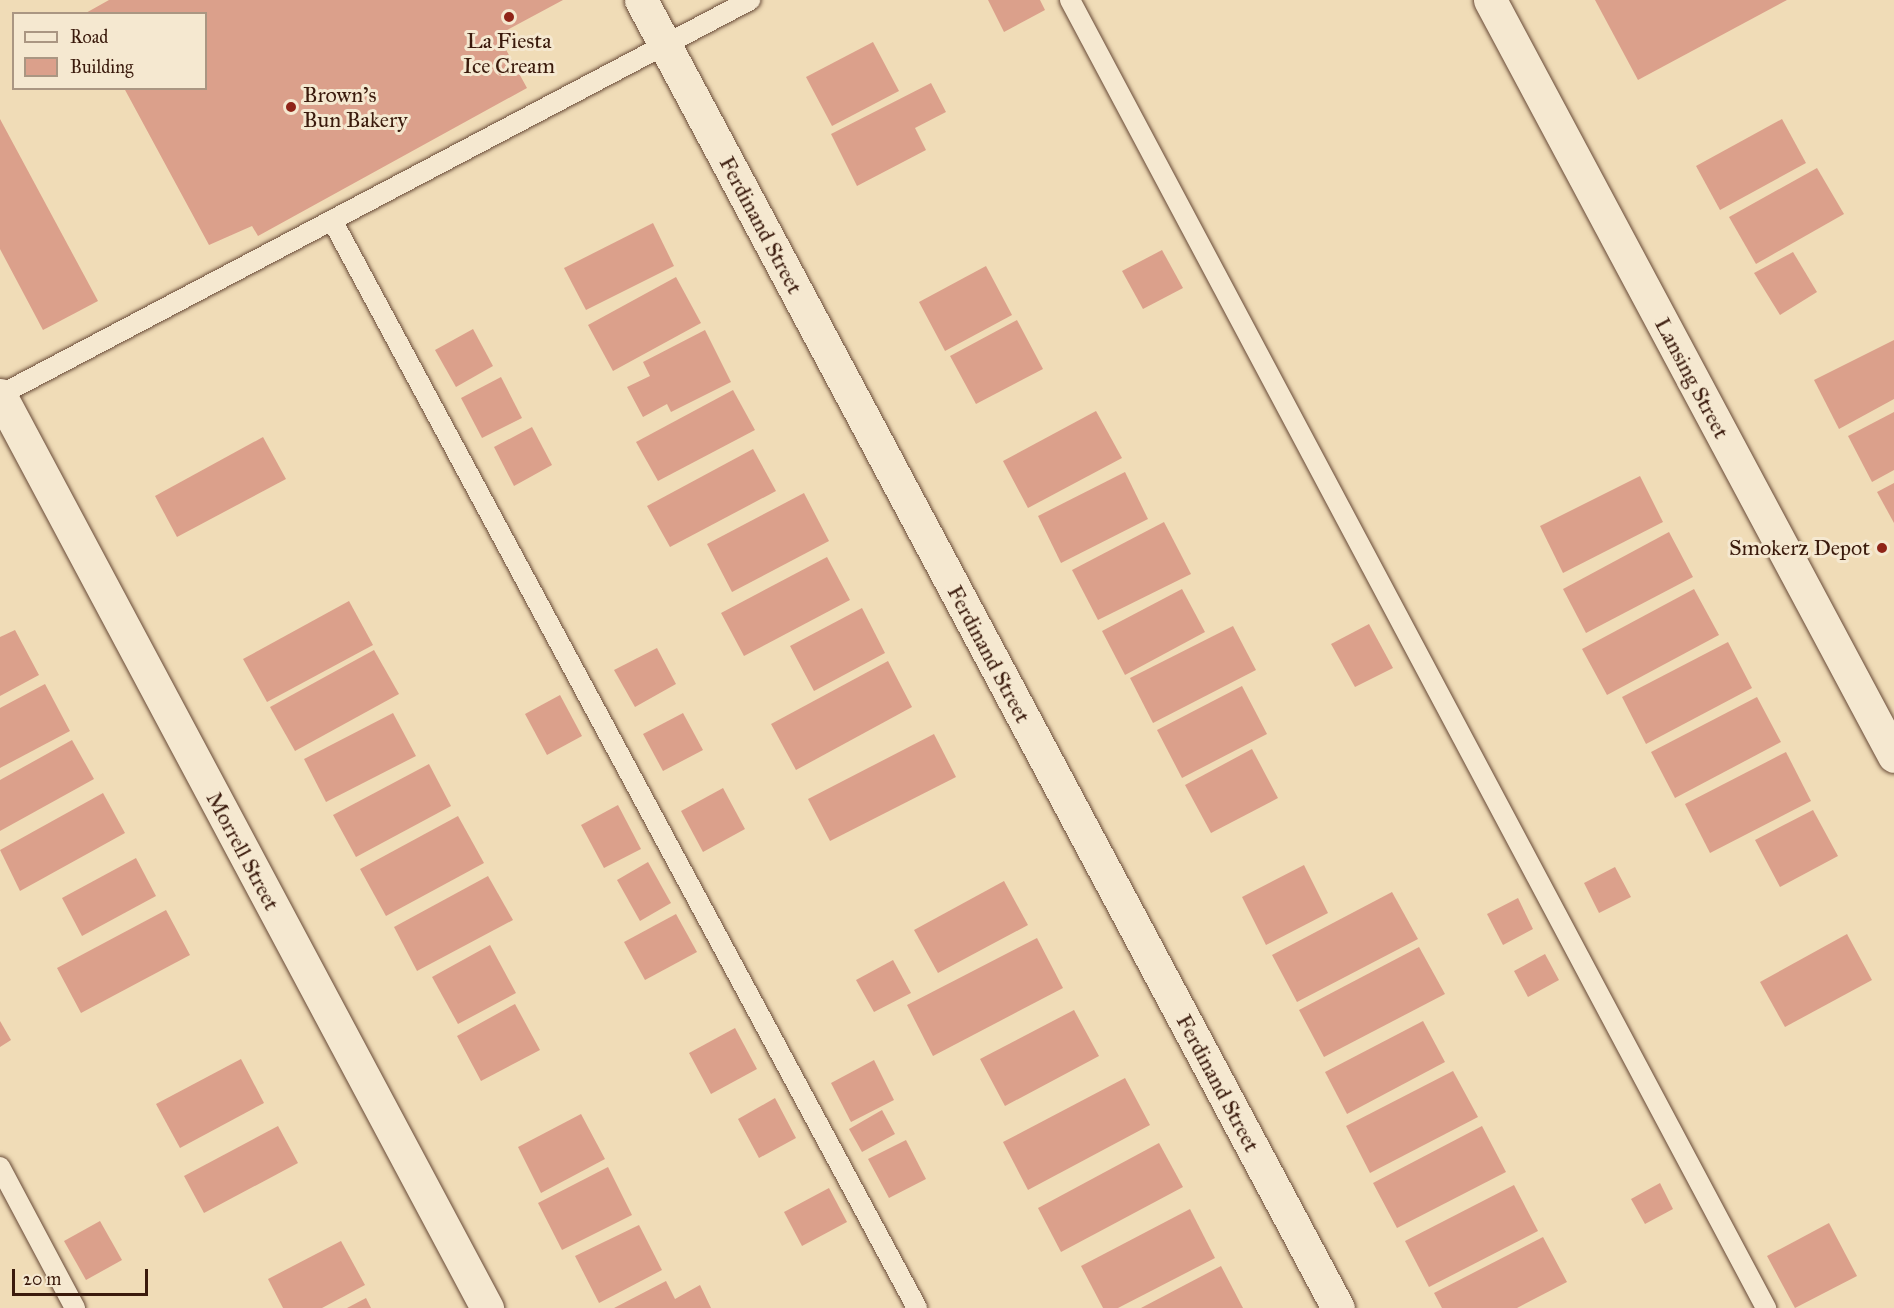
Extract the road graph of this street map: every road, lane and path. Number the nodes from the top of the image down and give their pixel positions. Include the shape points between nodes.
1 (641, 0) edge
2 (750, 0) edge
3 (1070, 0) edge
4 (1490, 0) edge
5 (665, 45) junction
6 (332, 220) junction
7 (0, 394) edge
8 (1894, 756) edge
9 (0, 1167) edge
10 (75, 1308) edge
11 (487, 1308) edge
12 (917, 1308) edge
13 (1338, 1308) edge
14 (1766, 1308) edge

1 - 5 street, Ferdinand Street
2 - 5 lane
3 - 14 lane
4 - 8 street, Lansing Street
5 - 6 lane
5 - 13 street, Ferdinand Street
6 - 7 lane
6 - 12 lane
7 - 11 street, Morrell Street
9 - 10 lane

